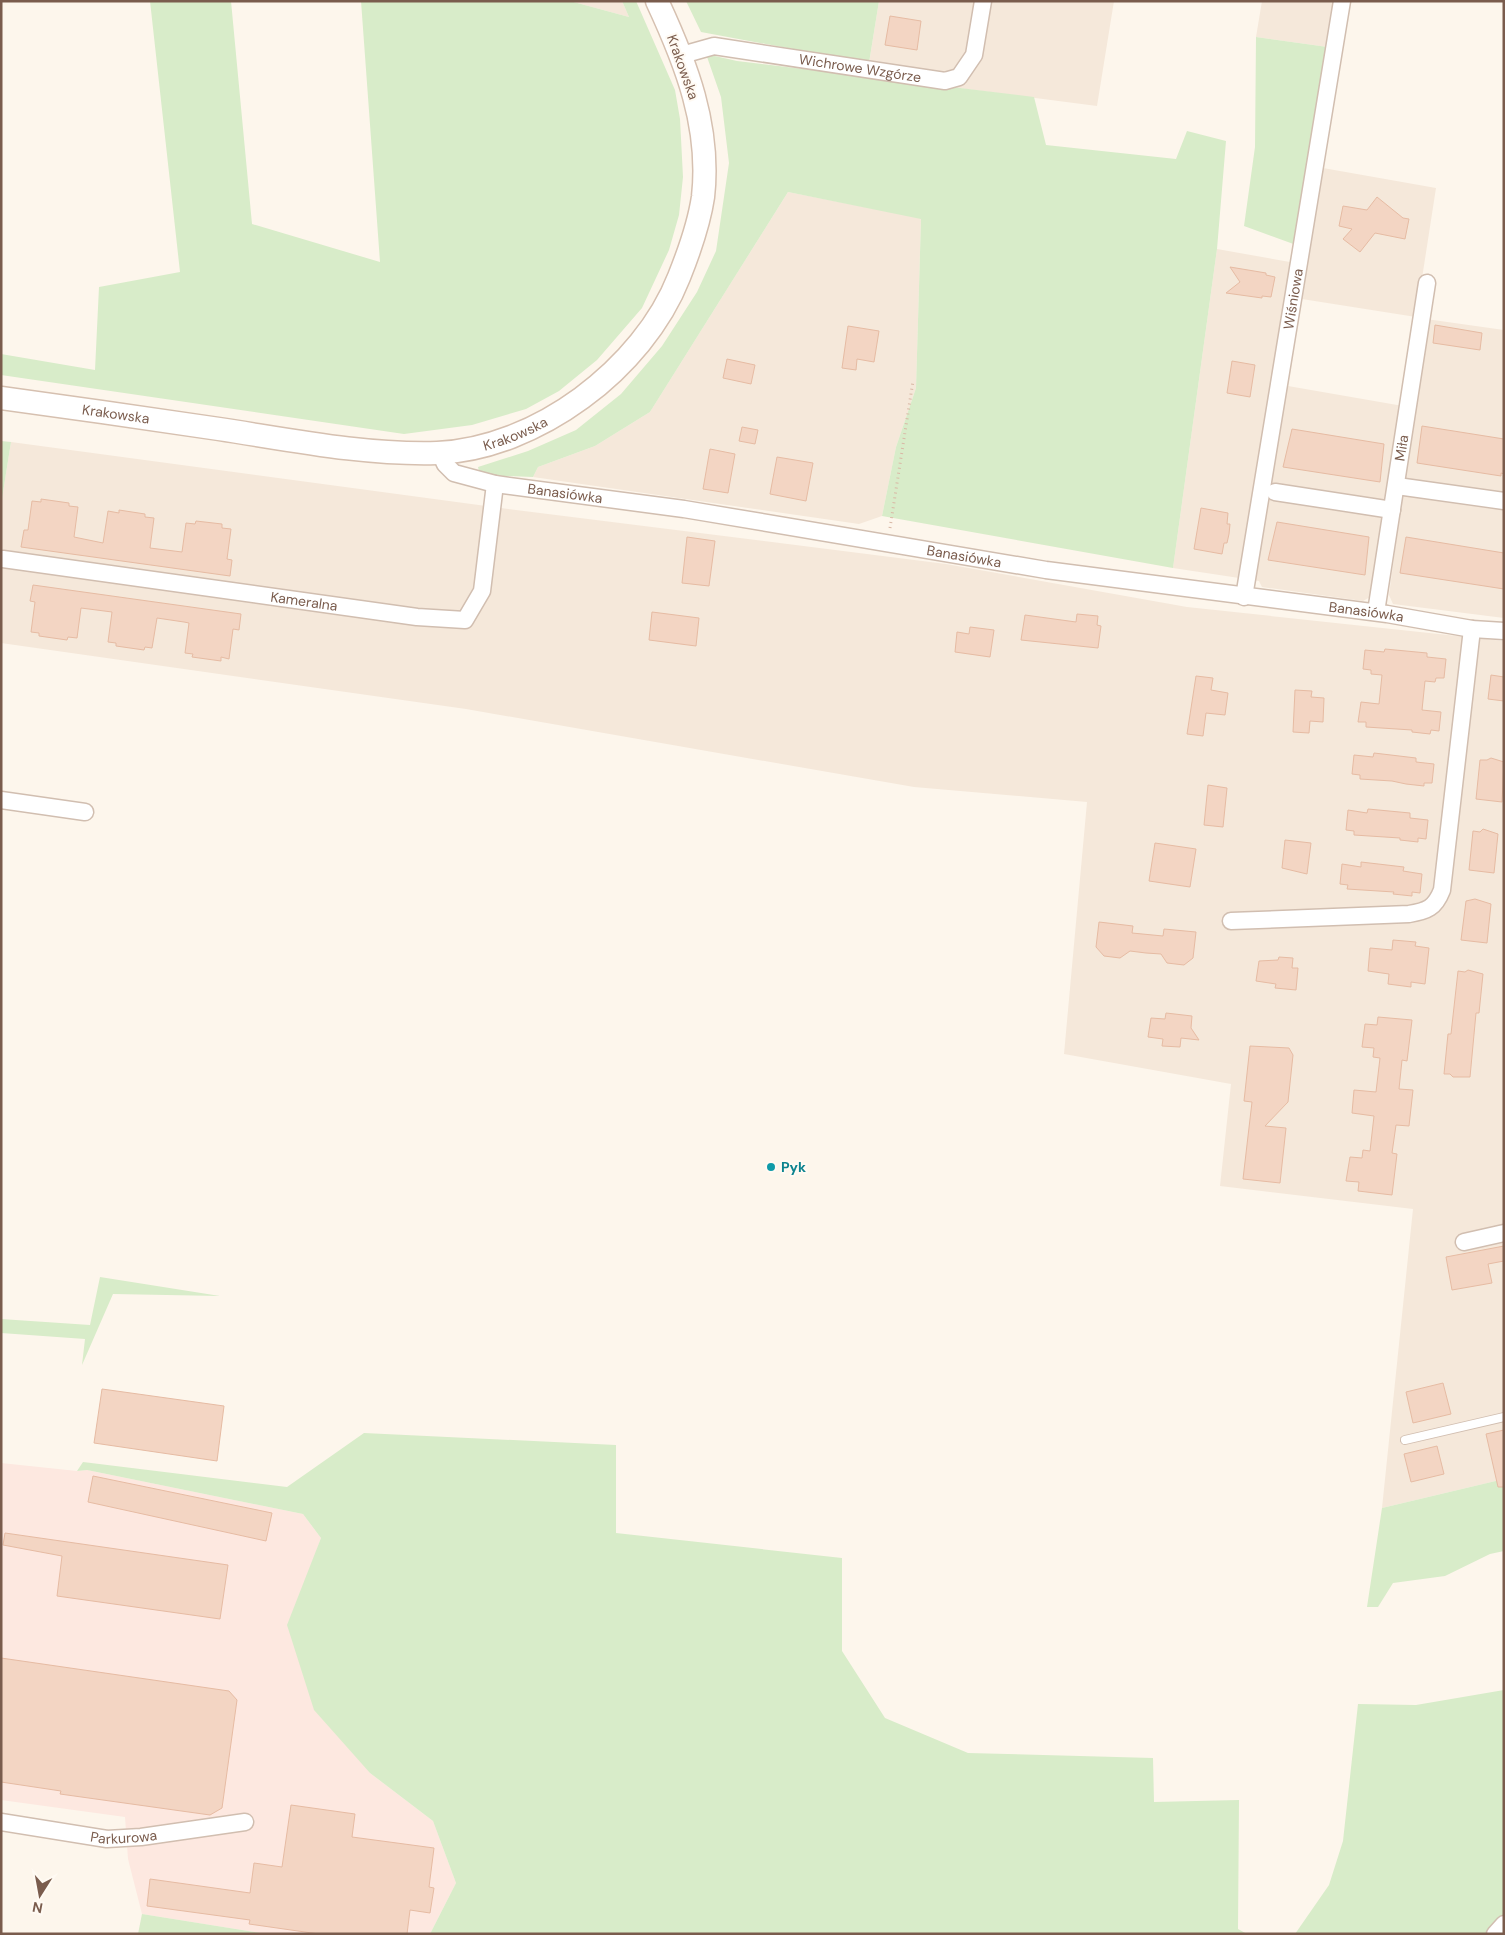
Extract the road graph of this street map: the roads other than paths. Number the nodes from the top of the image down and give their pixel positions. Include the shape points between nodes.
1 (657, 1) edge
2 (982, 1) edge
3 (1342, 1) edge
4 (682, 55) junction
5 (1427, 283) dead end
6 (1, 398) edge
7 (440, 453) junction
8 (495, 484) junction
9 (1397, 486) junction
10 (1276, 492) dead end
11 (1504, 502) edge
12 (1392, 510) junction
13 (3, 559) dead end
14 (1244, 597) junction
15 (1376, 612) junction
16 (1472, 628) junction
17 (1504, 631) edge
18 (1, 800) edge
19 (85, 812) dead end
20 (1231, 921) dead end
21 (1504, 1232) edge
22 (1464, 1242) dead end
23 (1504, 1417) edge
24 (1405, 1440) dead end
25 (1, 1822) edge
26 (245, 1822) dead end
27 (1504, 1924) edge
28 (1495, 1934) edge

1 - 4 main road, Krakowska
2 - 4 street, Wichrowe Wzgórze via 974,55 959,77 945,81 714,46
3 - 14 street, Wiśniowa
4 - 7 main road, Krakowska via 702,132 703,196 687,256 673,291 653,326 598,387 567,409 517,434
5 - 9 street, Miła
6 - 7 main road, Krakowska via 334,447 390,453
7 - 8 street, Banasiówka via 454,474
8 - 13 street, Kameralna via 482,591 465,620 417,617
8 - 14 street, Banasiówka via 676,508 1046,570
9 - 11 street
9 - 12 street, Miła
10 - 12 street
12 - 15 street, Miła
14 - 15 street, Banasiówka
15 - 16 street, Banasiówka
16 - 17 street, Banasiówka
16 - 20 street via 1442,890 1438,901 1428,911 1409,914
18 - 19 street
21 - 22 street
23 - 24 lane
25 - 26 street, Parkurowa via 107,1839
27 - 28 street

